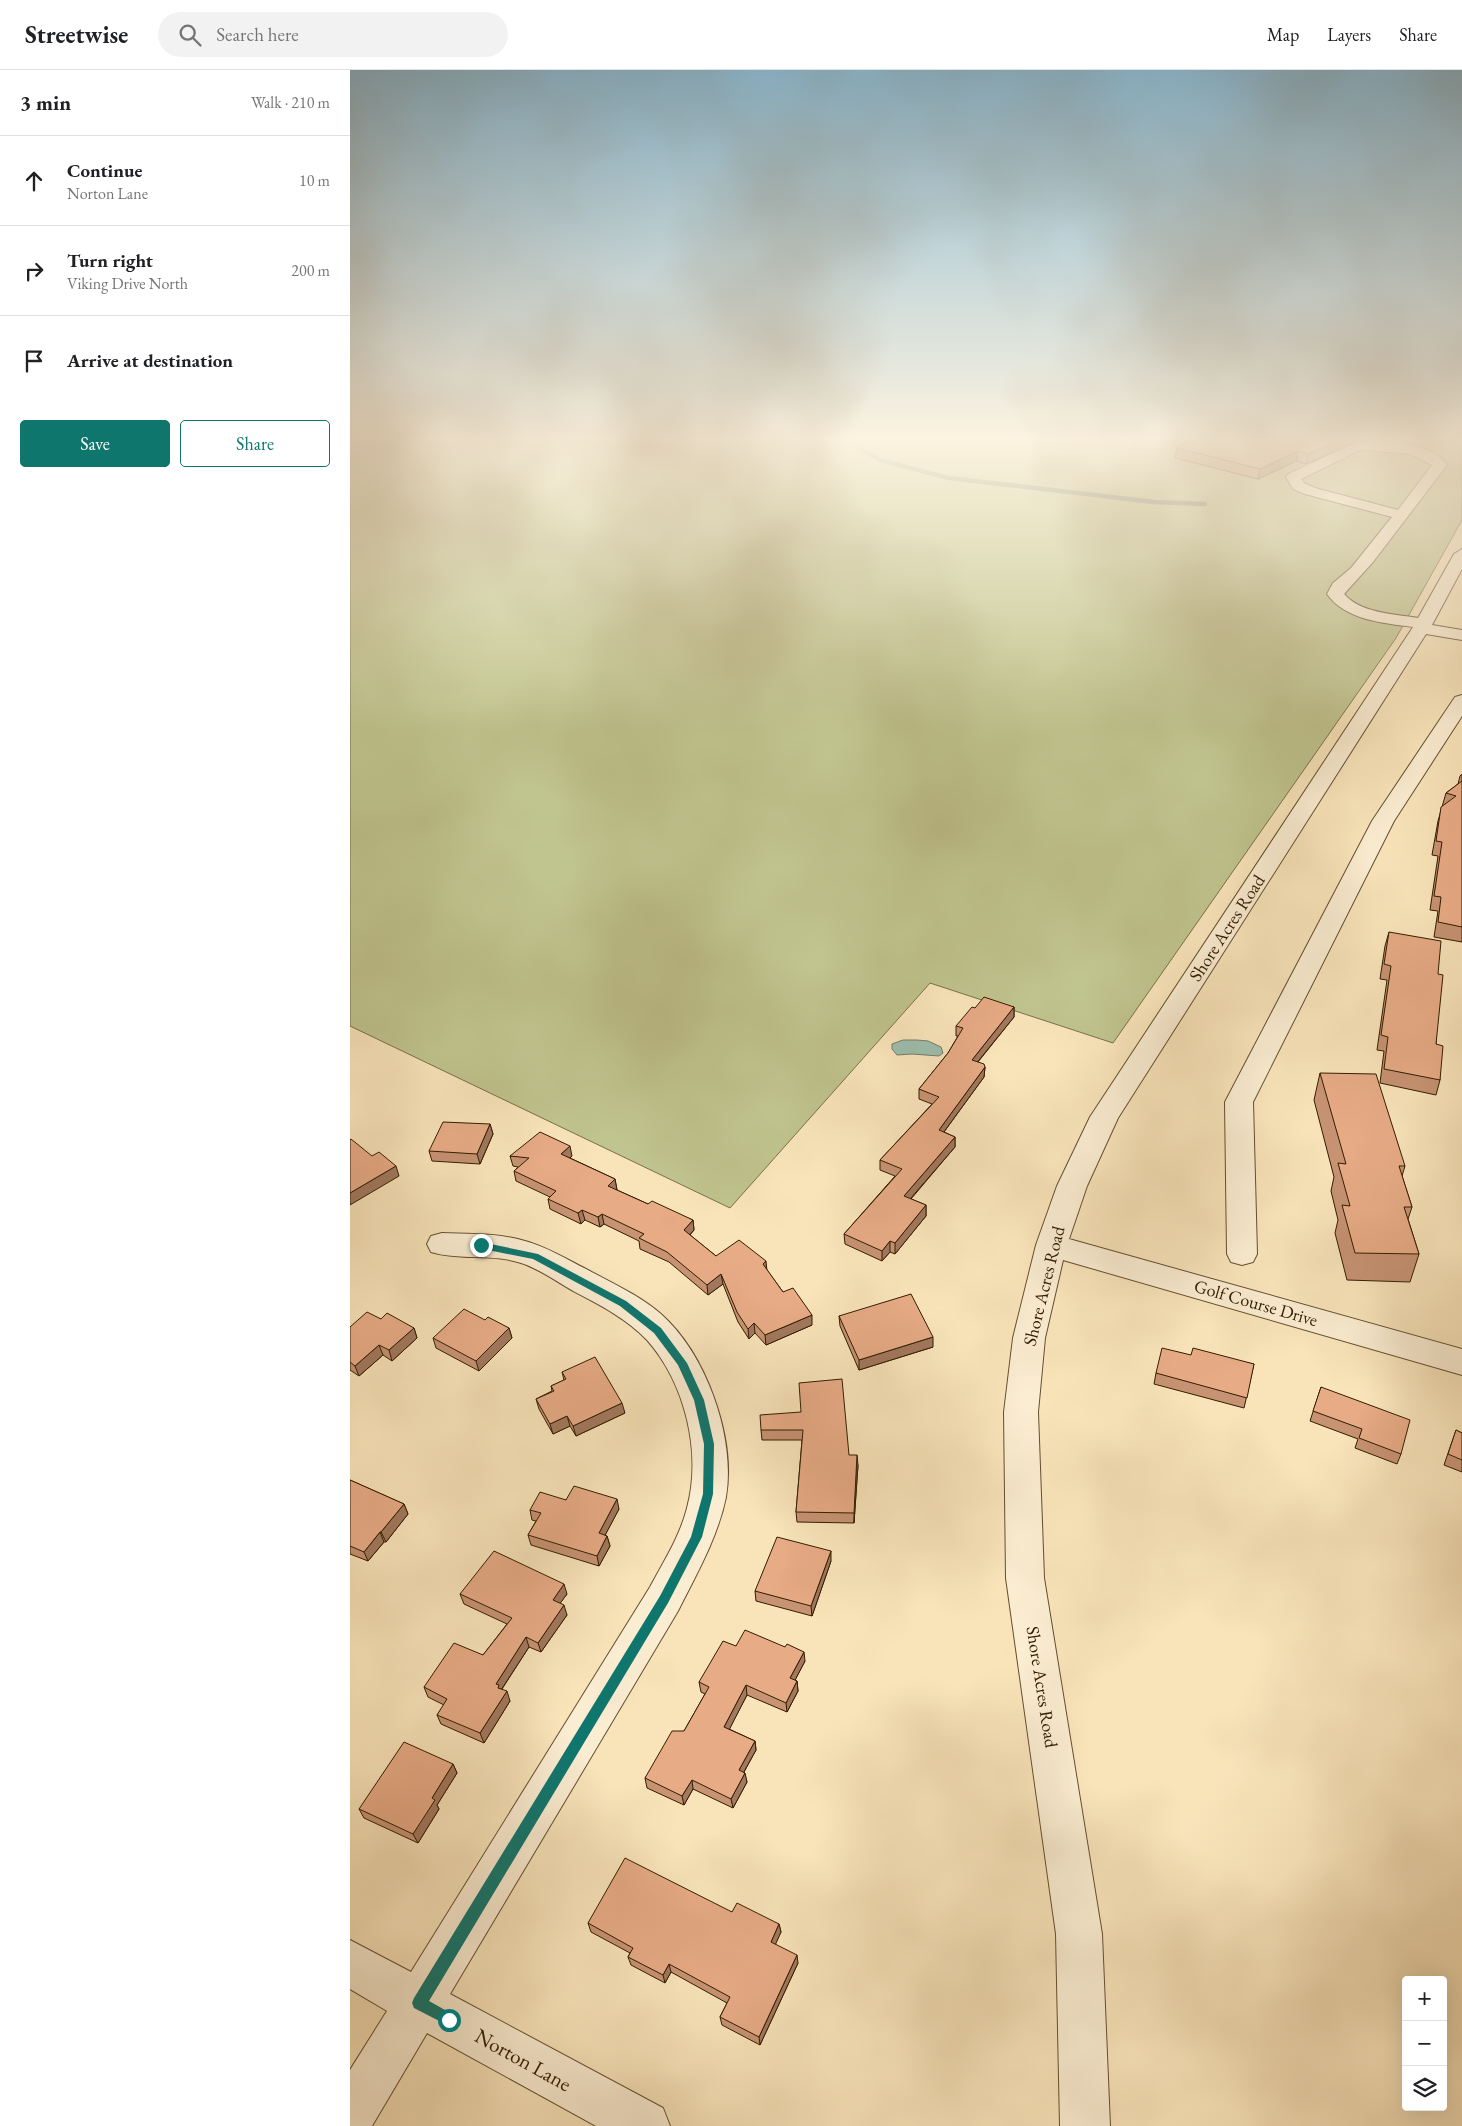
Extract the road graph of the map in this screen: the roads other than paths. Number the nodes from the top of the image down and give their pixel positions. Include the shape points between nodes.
1 (1385, 536) edge
2 (1462, 554) edge
3 (1423, 623) junction
4 (1462, 625) edge
5 (1462, 635) edge
6 (1462, 702) edge
7 (442, 1244) dead end
8 (1051, 1245) junction
9 (1242, 1254) dead end
10 (1462, 1362) edge
11 (350, 1963) edge
12 (419, 2003) junction
13 (350, 2116) edge
14 (644, 2126) edge
15 (1085, 2126) edge

1 - 3 street via 1335,594 1338,600 1353,609
2 - 3 street, Shore Acres Road
3 - 4 street
3 - 5 street
3 - 8 street, Shore Acres Road via 1104,1118 1072,1186
6 - 9 street via 1383,821 1239,1102
7 - 12 street via 481,1245 535,1256 623,1303 658,1330 682,1363 699,1400 709,1444 708,1494 696,1537 664,1599
8 - 10 street, Golf Course Drive
8 - 15 street, Shore Acres Road via 1029,1338 1021,1412 1025,1578 1079,1934
11 - 12 street, Norton Lane
12 - 13 street
12 - 14 street, Norton Lane

